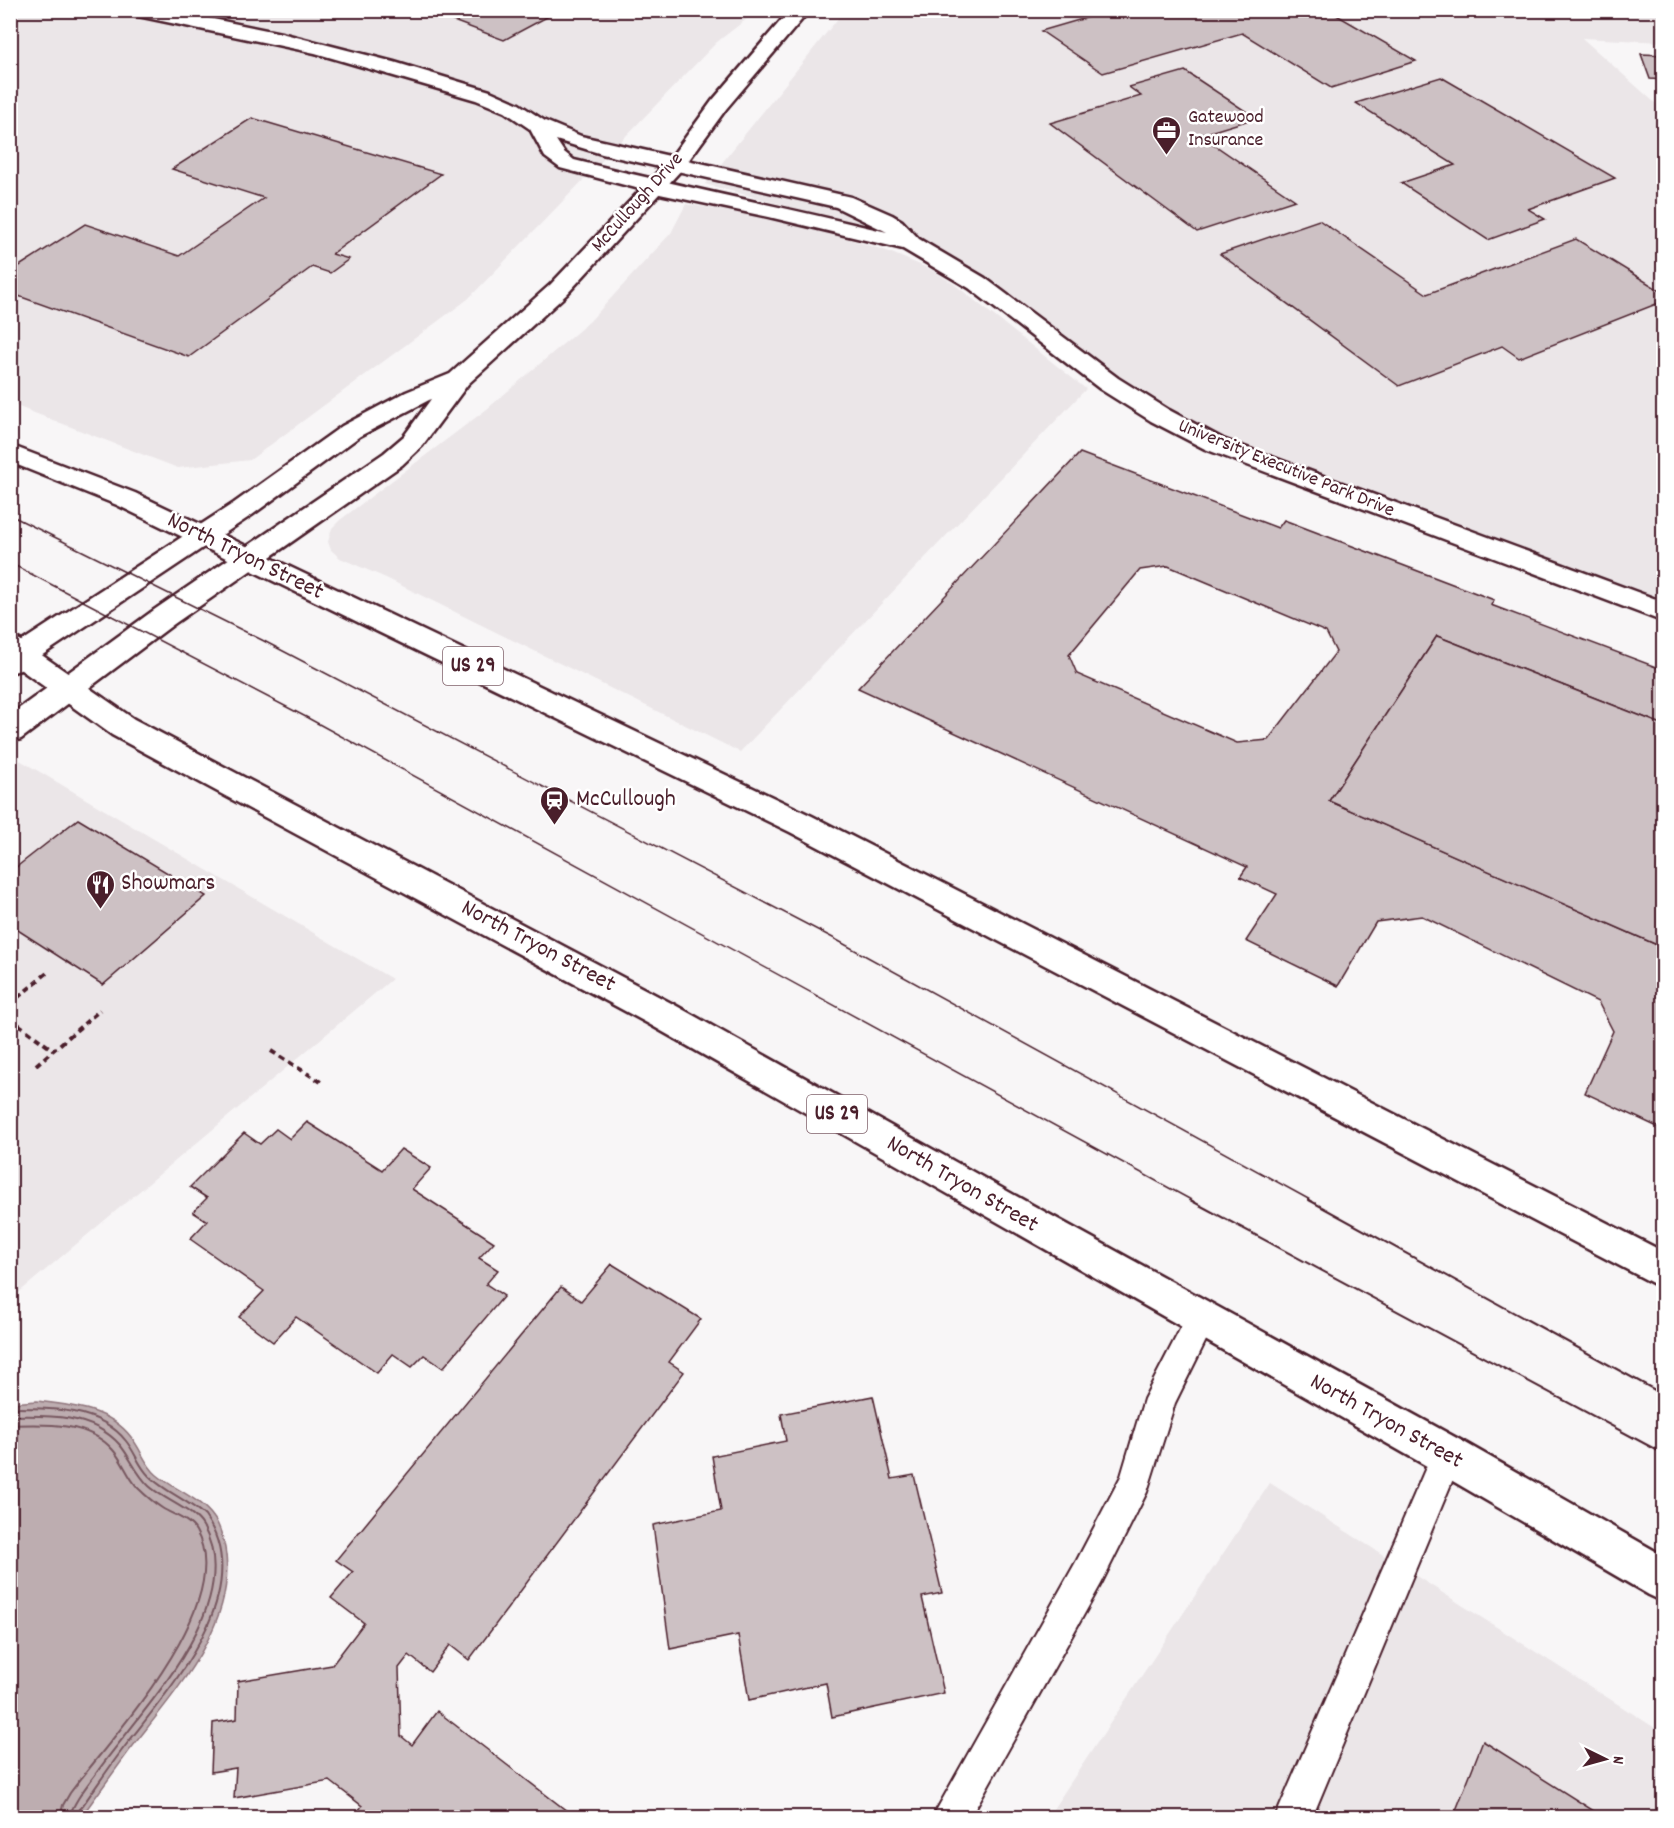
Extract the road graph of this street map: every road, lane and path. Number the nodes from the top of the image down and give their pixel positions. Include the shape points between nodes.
1 (138, 10) edge
2 (801, 10) edge
3 (538, 125) junction
4 (676, 164) junction
5 (655, 187) junction
6 (911, 244) junction
7 (459, 380) junction
8 (10, 453) edge
9 (202, 536) junction
10 (250, 559) junction
11 (1664, 613) edge
12 (14, 655) edge
13 (68, 688) junction
14 (10, 731) edge
15 (47, 973) dead end
16 (10, 1004) edge
17 (100, 1010) dead end
18 (10, 1018) edge
19 (54, 1050) junction
20 (271, 1051) dead end
21 (36, 1065) dead end
22 (321, 1082) dead end
23 (1664, 1272) edge
24 (1202, 1318) junction
25 (1447, 1455) junction
26 (1664, 1580) edge
27 (950, 1818) edge
28 (1293, 1818) edge

1 - 3 street, University Executive Park Drive via 257,33 374,62 494,100
2 - 4 street, McCullough Drive via 719,105
3 - 4 street, University Executive Park Drive via 588,144
3 - 5 street, University Executive Park Drive via 559,160
4 - 5 street, McCullough Drive
4 - 6 street, University Executive Park Drive via 843,202 894,226
5 - 6 street, University Executive Park Drive
5 - 7 street, McCullough Drive via 559,289
6 - 11 street, University Executive Park Drive via 968,274 1114,388 1214,444
7 - 9 street, McCullough Drive via 415,396 351,431
7 - 10 street, McCullough Drive via 412,441 393,459
8 - 9 street, North Tryon Street / US 29 via 126,499
9 - 10 street, North Tryon Street / US 29
9 - 12 street, McCullough Drive
10 - 13 street, McCullough Drive
10 - 23 street, North Tryon Street / US 29 via 801,824
12 - 13 street, North Tryon Street / US 29
13 - 14 street, McCullough Drive
13 - 24 street, North Tryon Street / US 29 via 123,727 661,1014
15 - 16 path
17 - 19 path
18 - 19 path
19 - 21 path
20 - 22 path
24 - 25 street, North Tryon Street / US 29
24 - 27 lane via 1160,1399 1136,1481
25 - 26 street, North Tryon Street / US 29
25 - 28 lane

